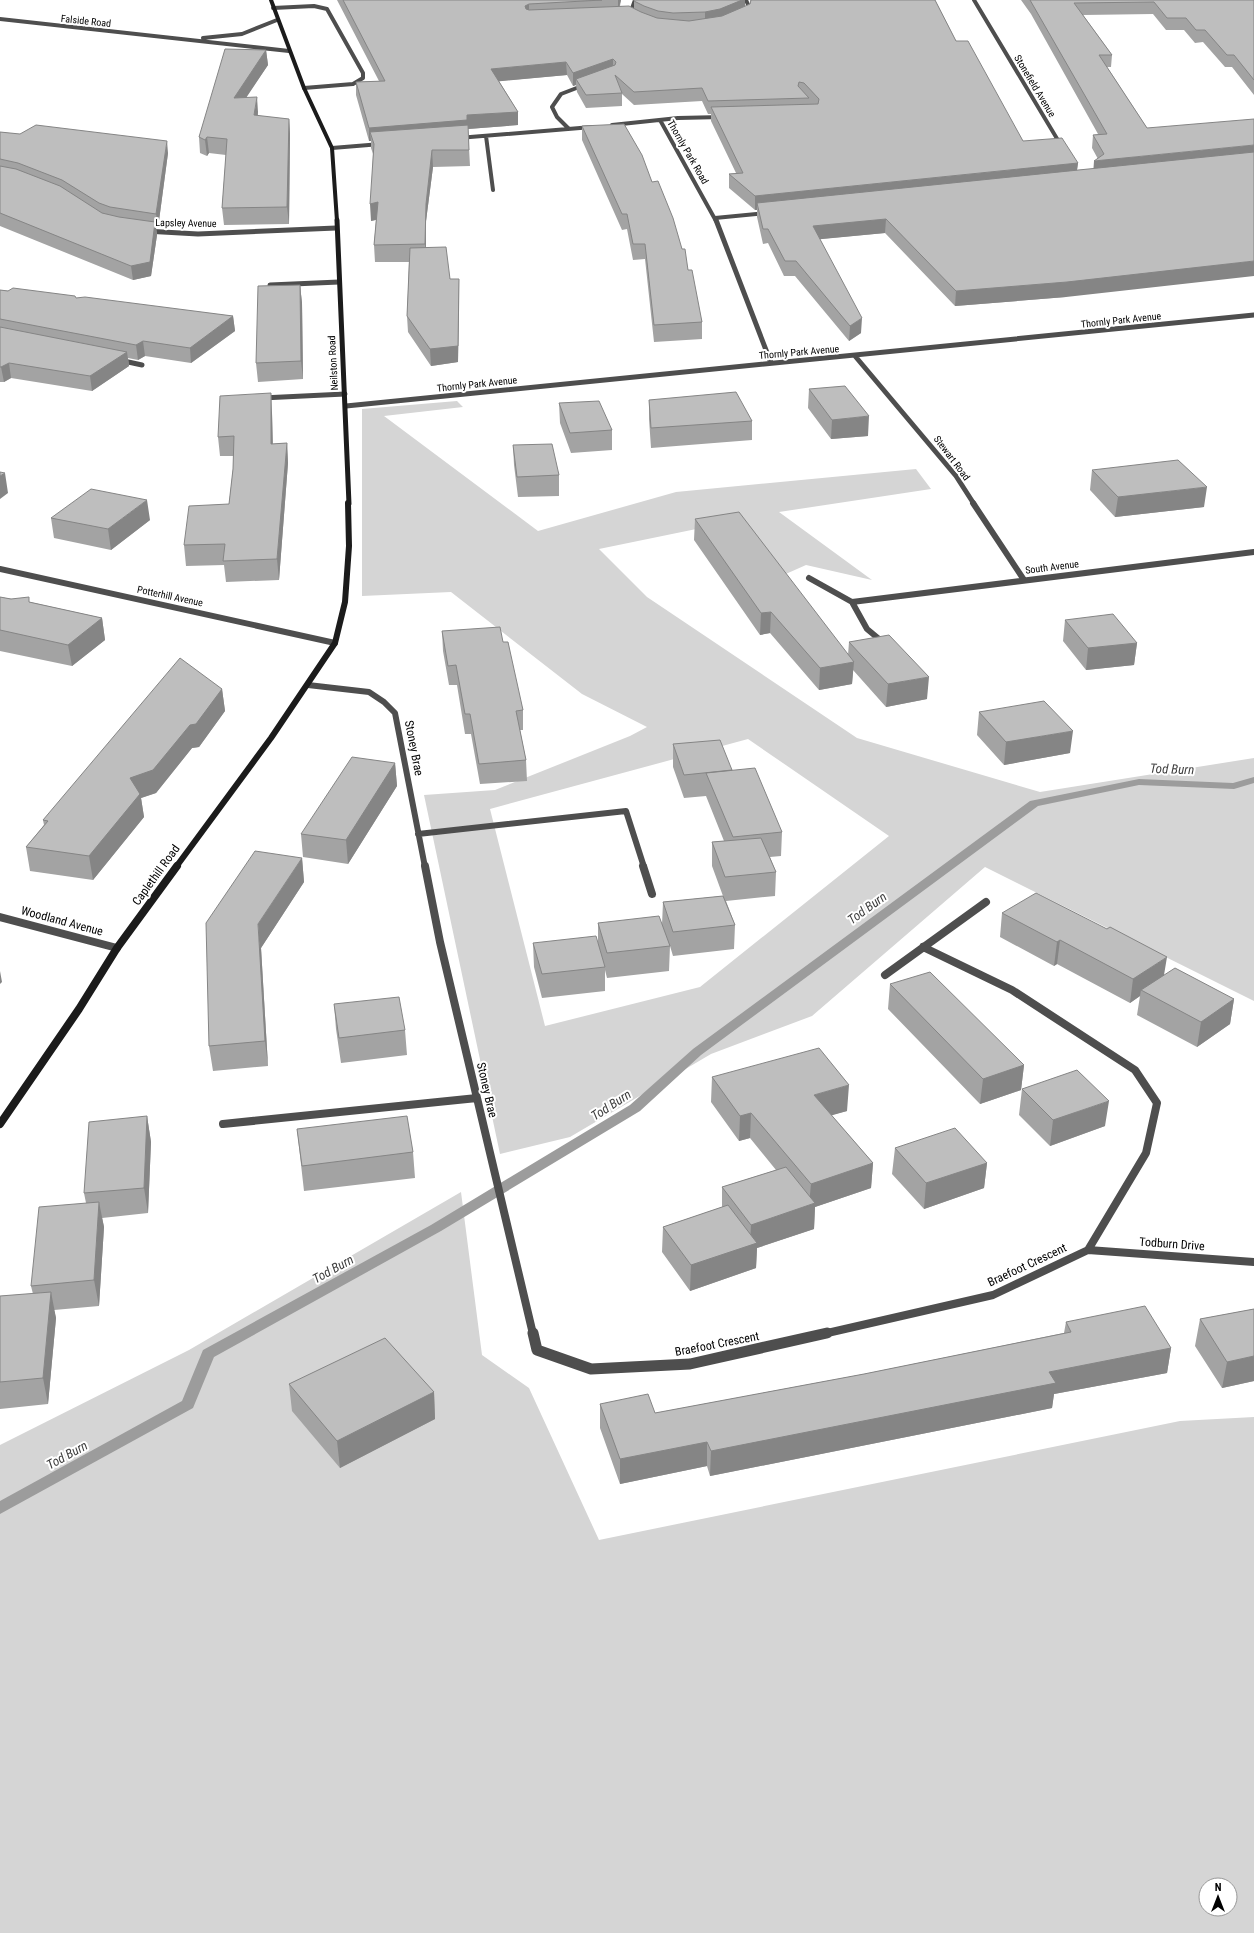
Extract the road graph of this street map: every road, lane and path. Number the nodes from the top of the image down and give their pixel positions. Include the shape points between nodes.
1 (271, 0) edge
2 (636, 0) edge
3 (746, 0) edge
4 (974, 0) edge
5 (273, 8) junction
6 (630, 14) junction
7 (622, 15) edge
8 (744, 16) edge
9 (637, 18) edge
10 (0, 19) edge
11 (278, 20) junction
12 (170, 38) junction
13 (290, 51) junction
14 (590, 83) edge
15 (304, 88) junction
16 (727, 117) edge
17 (660, 120) junction
18 (600, 126) edge
19 (607, 126) edge
20 (570, 129) junction
21 (486, 136) junction
22 (454, 138) edge
23 (383, 144) edge
24 (332, 148) junction
25 (1066, 153) edge
26 (493, 190) dead end
27 (770, 212) edge
28 (715, 218) junction
29 (336, 228) junction
30 (142, 230) edge
31 (339, 282) junction
32 (270, 285) edge
33 (1254, 315) edge
34 (854, 356) junction
35 (112, 358) edge
36 (772, 363) junction
37 (142, 365) dead end
38 (345, 394) junction
39 (258, 398) edge
40 (346, 406) junction
41 (1254, 552) edge
42 (0, 569) edge
43 (809, 578) dead end
44 (1024, 580) junction
45 (852, 602) junction
46 (335, 643) junction
47 (893, 649) edge
48 (308, 685) junction
49 (418, 834) junction
50 (652, 894) dead end
51 (986, 902) dead end
52 (0, 917) edge
53 (923, 947) junction
54 (117, 948) junction
55 (885, 975) dead end
56 (477, 1098) junction
57 (0, 1124) edge
58 (223, 1124) dead end
59 (1088, 1250) junction
60 (1254, 1262) edge
61 (537, 1350) joint

1 - 5 main road, Neilston Road
2 - 6 street
3 - 8 street via 749,7 748,13
4 - 25 street, Stonefield Avenue
5 - 11 main road, Neilston Road
5 - 15 street via 314,6 328,9 363,73 364,78 353,84
6 - 7 street
6 - 9 street
10 - 12 street, Falside Road
11 - 12 street, Falside Road via 233,35
11 - 13 main road, Neilston Road
12 - 13 street, Falside Road
13 - 15 main road, Neilston Road
14 - 20 street via 554,99 552,107 557,117
15 - 24 main road, Neilston Road
16 - 17 street
17 - 19 street, Thornly Park Road
17 - 28 street, Thornly Park Road
18 - 20 street
20 - 21 street
21 - 22 street
21 - 26 street
23 - 24 street
24 - 29 main road, Neilston Road
27 - 28 street
28 - 36 street, Thornly Park Road
29 - 30 street, Lapsley Avenue via 198,234
29 - 31 main road, Neilston Road
31 - 32 street
31 - 38 main road, Neilston Road
33 - 34 street, Thornly Park Avenue
34 - 36 street, Thornly Park Avenue
34 - 44 street, Stewart Road via 956,476
35 - 37 street
36 - 40 street, Thornly Park Avenue
38 - 39 street
38 - 40 main road, Neilston Road
40 - 46 main road, Neilston Road via 348,576 342,620
41 - 44 street, South Avenue
42 - 46 street, Potterhill Avenue
43 - 45 street
44 - 45 street, South Avenue
45 - 47 street via 867,629
46 - 48 main road, Caplethill Road
48 - 49 street, Stoney Brae via 369,692 395,713
48 - 54 main road, Caplethill Road via 267,745
49 - 50 street via 626,811
49 - 56 street, Stoney Brae via 440,942
51 - 53 street
52 - 54 street, Woodland Avenue
53 - 55 street
53 - 59 street via 1012,990 1135,1070 1157,1103 1146,1153
54 - 57 main road, Caplethill Road via 79,1010
56 - 58 street
56 - 61 street, Stoney Brae
59 - 60 street, Todburn Drive
59 - 61 street, Braefoot Crescent via 993,1295 690,1364 591,1369

